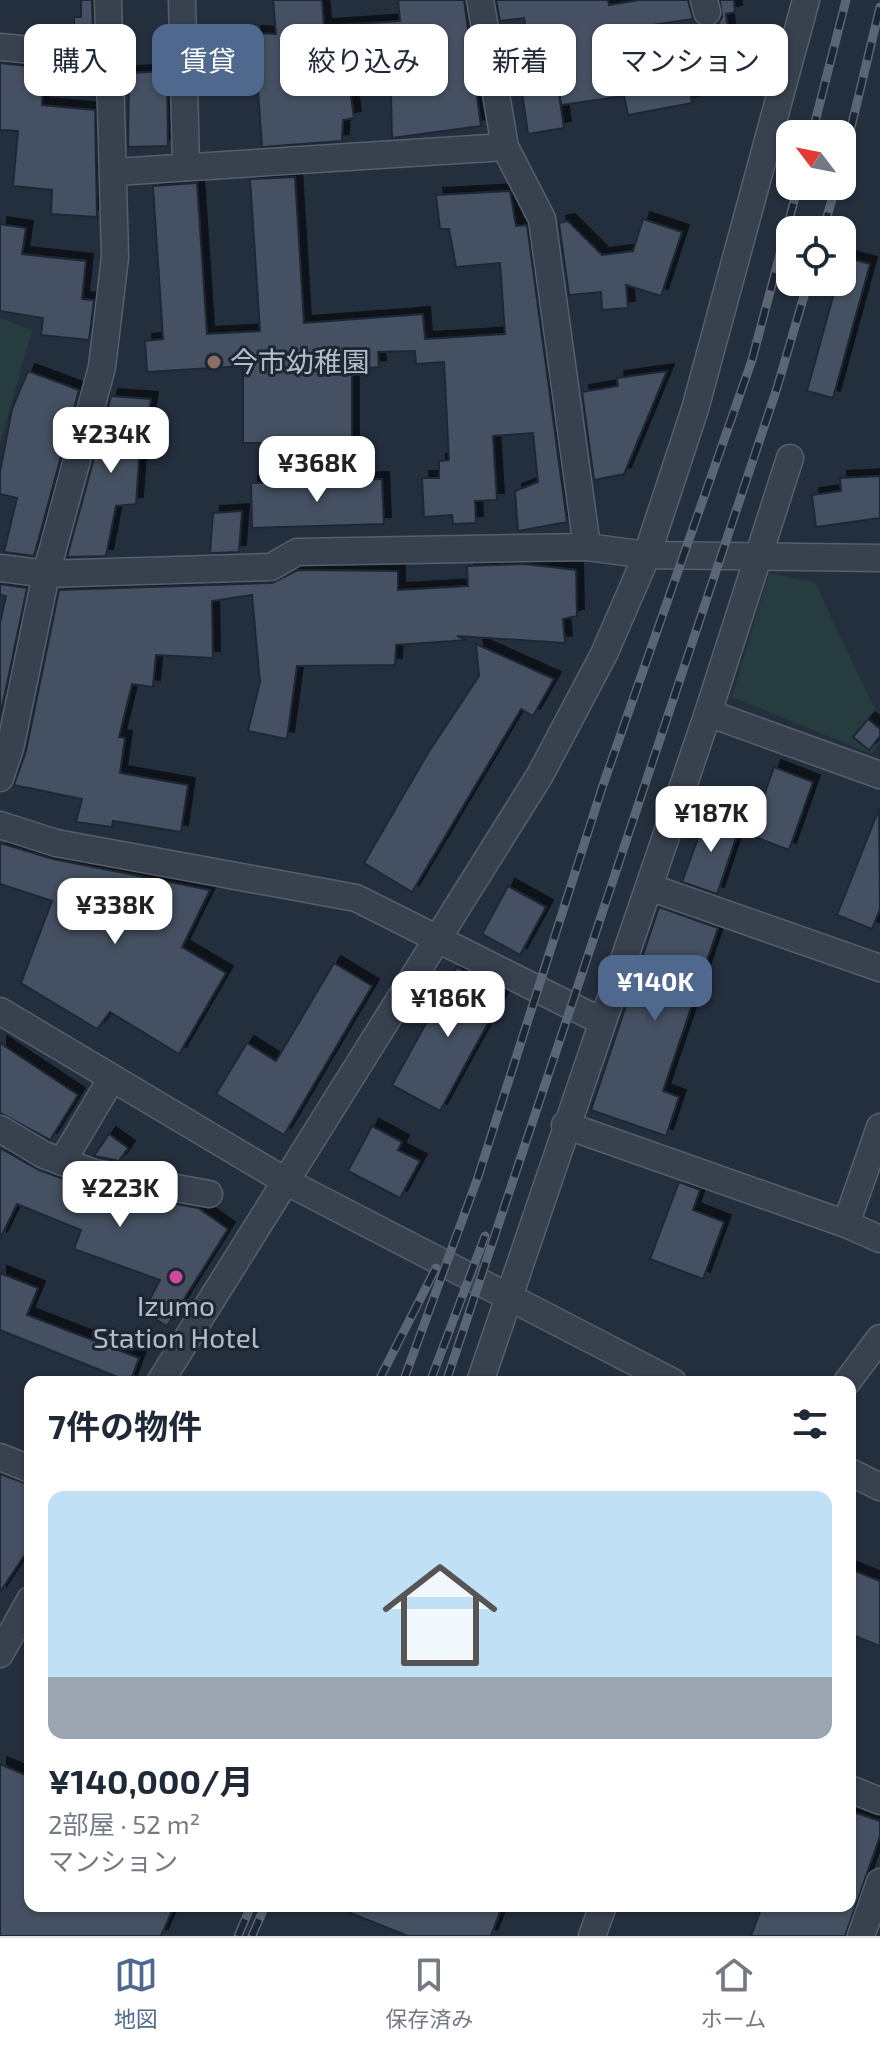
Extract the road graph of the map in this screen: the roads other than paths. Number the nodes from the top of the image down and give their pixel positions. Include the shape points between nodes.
1 (108, 0) edge
2 (182, 0) edge
3 (480, 0) edge
4 (806, 0) edge
5 (109, 24) edge
6 (0, 47) edge
7 (24, 49) edge
8 (112, 96) edge
9 (505, 147) junction
10 (186, 167) junction
11 (115, 172) junction
12 (790, 458) dead end
13 (587, 547) junction
14 (647, 555) junction
15 (757, 557) junction
16 (880, 558) edge
17 (0, 568) edge
18 (46, 574) junction
19 (708, 713) junction
20 (880, 775) edge
21 (0, 778) edge
22 (0, 825) edge
23 (649, 887) junction
24 (438, 941) junction
25 (880, 968) edge
26 (0, 1011) edge
27 (601, 1021) junction
28 (112, 1078) junction
29 (565, 1125) junction
30 (880, 1127) edge
31 (0, 1129) edge
32 (62, 1162) junction
33 (287, 1182) junction
34 (209, 1194) dead end
35 (846, 1224) junction
36 (880, 1239) edge
37 (506, 1298) junction
38 (880, 1338) edge
39 (164, 1376) edge
40 (482, 1376) edge
41 (661, 1376) edge
42 (852, 1376) edge
43 (0, 1457) edge
44 (24, 1467) edge
45 (856, 1475) edge
46 (880, 1487) edge
47 (24, 1610) edge
48 (0, 1652) edge
49 (856, 1791) edge
50 (880, 1801) edge
51 (880, 1882) edge
52 (601, 1912) edge
53 (592, 1936) edge
54 (861, 1936) edge

1 - 5 street
2 - 10 street
3 - 9 street
4 - 14 street via 695,409
6 - 7 street
8 - 11 street
9 - 10 street
9 - 13 street via 542,219
10 - 11 street
11 - 18 street via 115,257 102,367
12 - 15 street
13 - 14 street
13 - 18 street via 297,552 271,567
14 - 15 street
14 - 24 street via 604,654 540,775
15 - 16 street
15 - 19 street
17 - 18 street
18 - 21 street
19 - 20 street
19 - 23 street
22 - 24 street via 56,843 356,898
23 - 25 street
23 - 27 street
24 - 27 street
24 - 33 street
26 - 28 street
27 - 29 street
28 - 32 street
28 - 33 street
29 - 35 street
29 - 37 street
30 - 35 street
31 - 32 street
32 - 34 street
33 - 37 street
33 - 39 street
35 - 36 street
37 - 40 street
37 - 41 street
38 - 42 street
43 - 44 street
45 - 46 street
47 - 48 street
49 - 50 street
51 - 54 street
52 - 53 street

